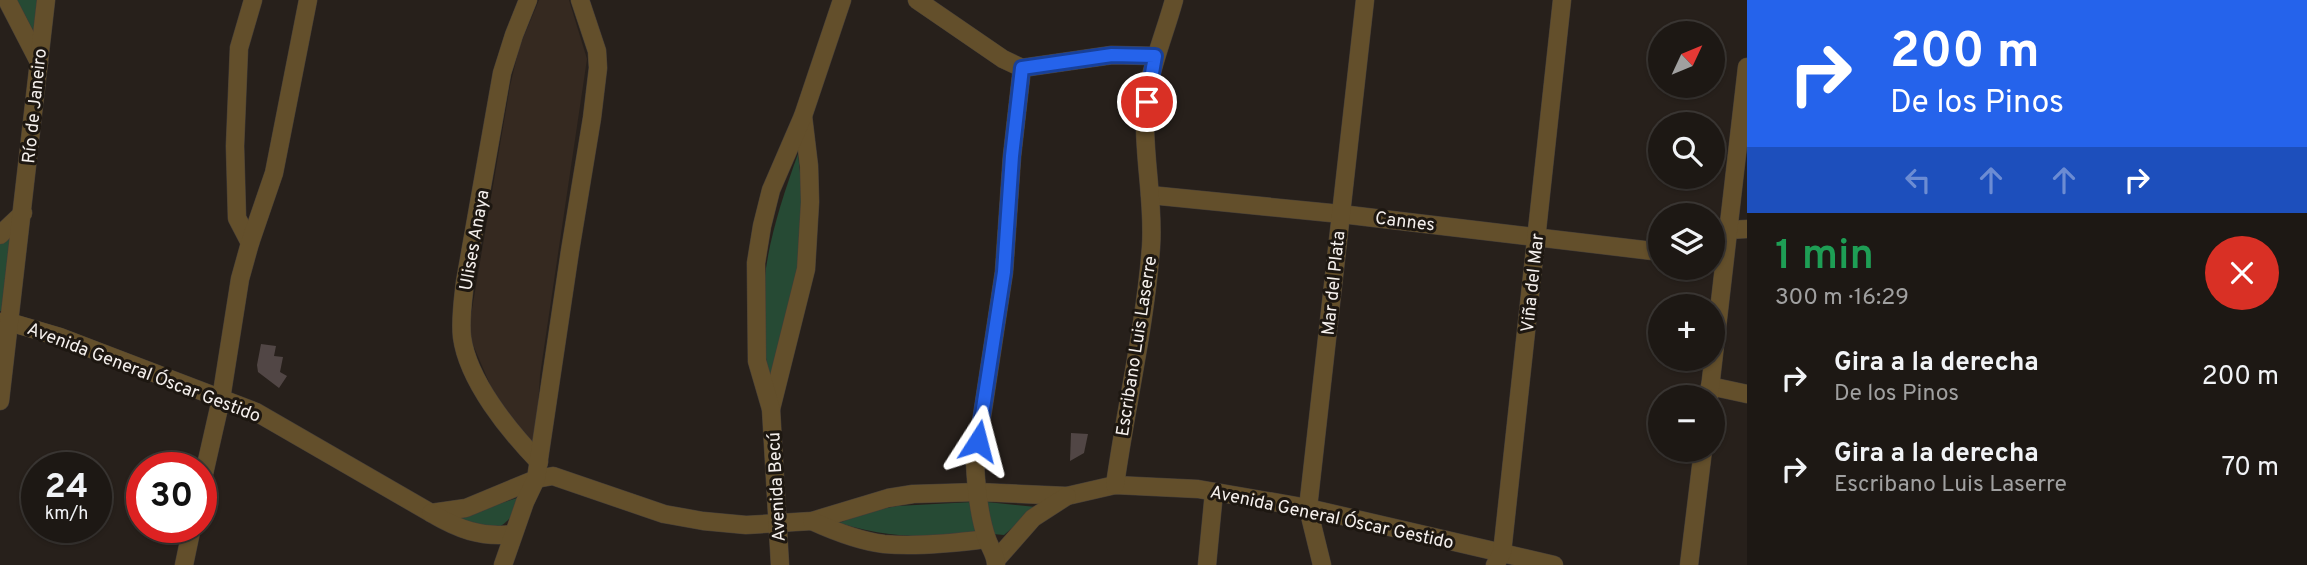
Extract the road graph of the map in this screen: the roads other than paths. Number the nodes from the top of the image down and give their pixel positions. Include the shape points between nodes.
1 (7, 0) edge
2 (46, 0) edge
3 (253, 0) edge
4 (309, 0) edge
5 (528, 0) edge
6 (580, 0) edge
7 (842, 0) edge
8 (917, 0) edge
9 (1174, 0) edge
10 (1365, 0) edge
11 (1562, 0) edge
12 (1155, 56) junction
13 (39, 62) junction
14 (1747, 67) edge
15 (1022, 68) junction
16 (803, 116) junction
17 (1150, 195) junction
18 (23, 213) junction
19 (1341, 214) junction
20 (1747, 229) edge
21 (1728, 230) junction
22 (0, 235) edge
23 (1538, 237) junction
24 (1725, 240) edge
25 (250, 243) junction
26 (1648, 250) edge
27 (1717, 280) edge
28 (4, 322) edge
29 (1710, 385) edge
30 (1725, 393) edge
31 (1747, 394) edge
32 (221, 399) junction
33 (0, 401) edge
34 (771, 409) junction
35 (209, 452) edge
36 (1702, 462) edge
37 (537, 470) junction
38 (1115, 485) junction
39 (978, 492) junction
40 (1214, 492) junction
41 (1067, 496) junction
42 (1308, 508) junction
43 (431, 513) junction
44 (812, 521) junction
45 (778, 523) junction
46 (513, 534) junction
47 (986, 539) junction
48 (189, 543) edge
49 (1499, 559) edge
50 (996, 562) edge
51 (184, 565) edge
52 (503, 565) edge
53 (780, 565) edge
54 (1207, 565) edge
55 (1322, 565) edge
56 (1554, 565) edge
57 (1689, 565) edge

1 - 13 street
2 - 13 street, Río de Janeiro
3 - 25 street via 239,48 235,146 237,218
4 - 25 street via 274,173
5 - 37 street, Ulises Anaya via 502,74 465,282 462,338 494,407
6 - 37 street via 598,68
7 - 16 street
8 - 15 street
9 - 12 street, Escribano Luis Laserre
10 - 19 street, Mar del Plata
11 - 23 street, Viña del Mar
12 - 15 street via 1112,55
12 - 17 street, Escribano Luis Laserre via 1145,122
13 - 18 street, Río de Janeiro
14 - 21 street
15 - 39 street via 1004,272 975,462
16 - 34 street via 810,202 806,269
16 - 34 street via 771,190 755,263 757,361
17 - 19 street, Cannes
17 - 38 street, Escribano Luis Laserre via 1146,303
18 - 22 street
18 - 28 street, Río de Janeiro
19 - 23 street, Cannes
19 - 42 street, Mar del Plata
20 - 21 street
21 - 24 street
23 - 26 street, Cannes
23 - 49 street, Viña del Mar
25 - 32 street
27 - 29 street
28 - 32 street, Avenida General Óscar Gestido via 60,337
28 - 33 street, Río de Janeiro
30 - 31 street
32 - 35 street
32 - 43 street, Avenida General Óscar Gestido via 256,412
34 - 45 street, Avenida Becú
36 - 57 street
37 - 43 street, Avenida General Óscar Gestido via 466,508
37 - 45 street, Avenida General Óscar Gestido via 677,517 746,525
37 - 46 street
38 - 40 street, Avenida General Óscar Gestido
38 - 41 street, Avenida General Óscar Gestido
39 - 41 street, Avenida General Óscar Gestido
39 - 44 street, Avenida General Óscar Gestido via 888,498
39 - 47 street
40 - 42 street, Avenida General Óscar Gestido
40 - 54 street
41 - 50 street, Avenida General Óscar Gestido via 1033,518
42 - 49 street, Avenida General Óscar Gestido
42 - 55 street, Mar del Plata
43 - 46 street, Avenida General Óscar Gestido via 473,533
44 - 45 street, Avenida General Óscar Gestido
44 - 47 street, Avenida General Óscar Gestido via 883,544
45 - 53 street, Avenida Becú
46 - 52 street
47 - 50 street
48 - 51 street
49 - 56 street, Avenida General Óscar Gestido

